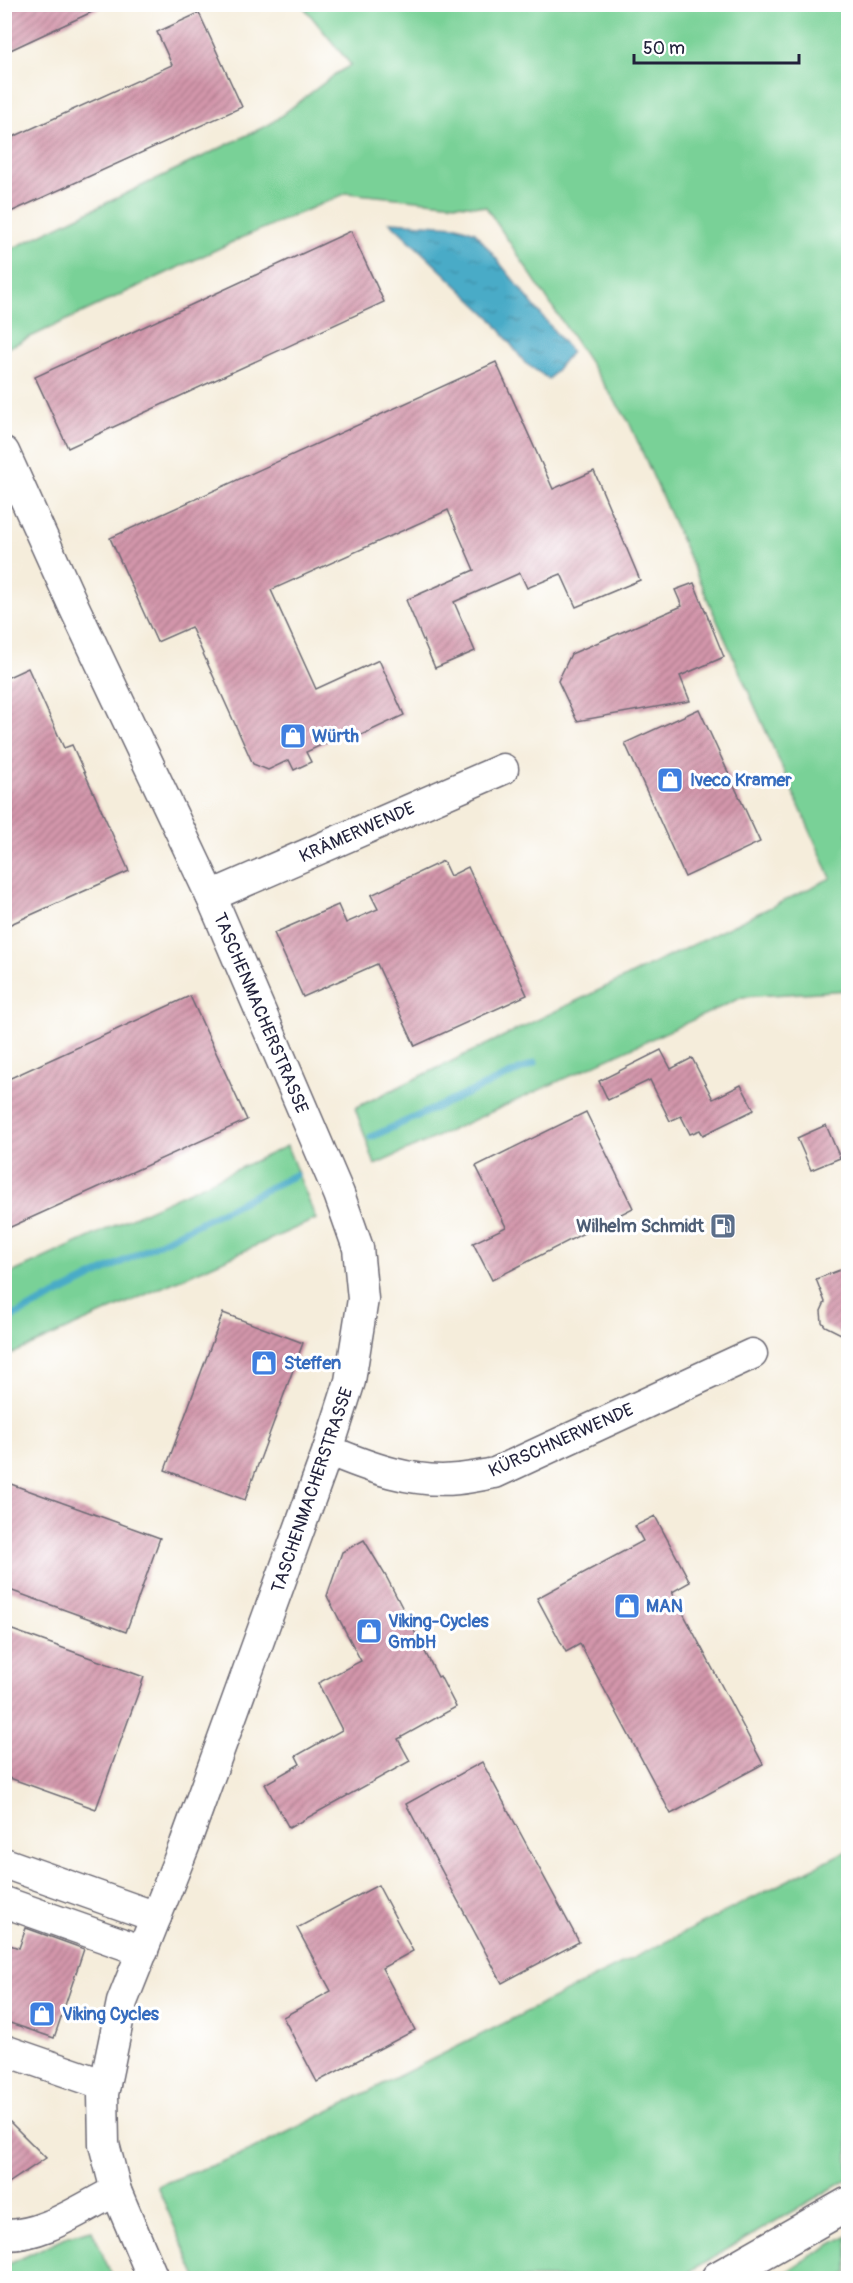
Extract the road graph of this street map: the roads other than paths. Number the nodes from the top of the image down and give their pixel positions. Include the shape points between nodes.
1 (4, 452) edge
2 (503, 769) dead end
3 (211, 896) junction
4 (752, 1354) dead end
5 (328, 1450) junction
6 (4, 1863) edge
7 (4, 1902) edge
8 (156, 1917) junction
9 (143, 1951) junction
10 (4, 2050) edge
11 (105, 2085) junction
12 (116, 2191) junction
13 (849, 2204) edge
14 (4, 2235) edge
15 (153, 2278) edge
16 (718, 2278) edge

1 - 3 street, TASCHENMACHERSTRASSE
2 - 3 street, KRÄMERWENDE
3 - 5 street, TASCHENMACHERSTRASSE via 339,1194 358,1248 363,1299 350,1381
4 - 5 street, KÜRSCHNERWENDE via 495,1473 456,1480 415,1478 358,1463
5 - 8 street, TASCHENMACHERSTRASSE
6 - 8 street
7 - 9 street
8 - 9 street, TASCHENMACHERSTRASSE
9 - 11 street, TASCHENMACHERSTRASSE via 122,2002
10 - 11 street
11 - 12 street, TASCHENMACHERSTRASSE via 104,2144
12 - 14 street via 61,2220 18,2235
12 - 15 street, TASCHENMACHERSTRASSE
13 - 16 main road

